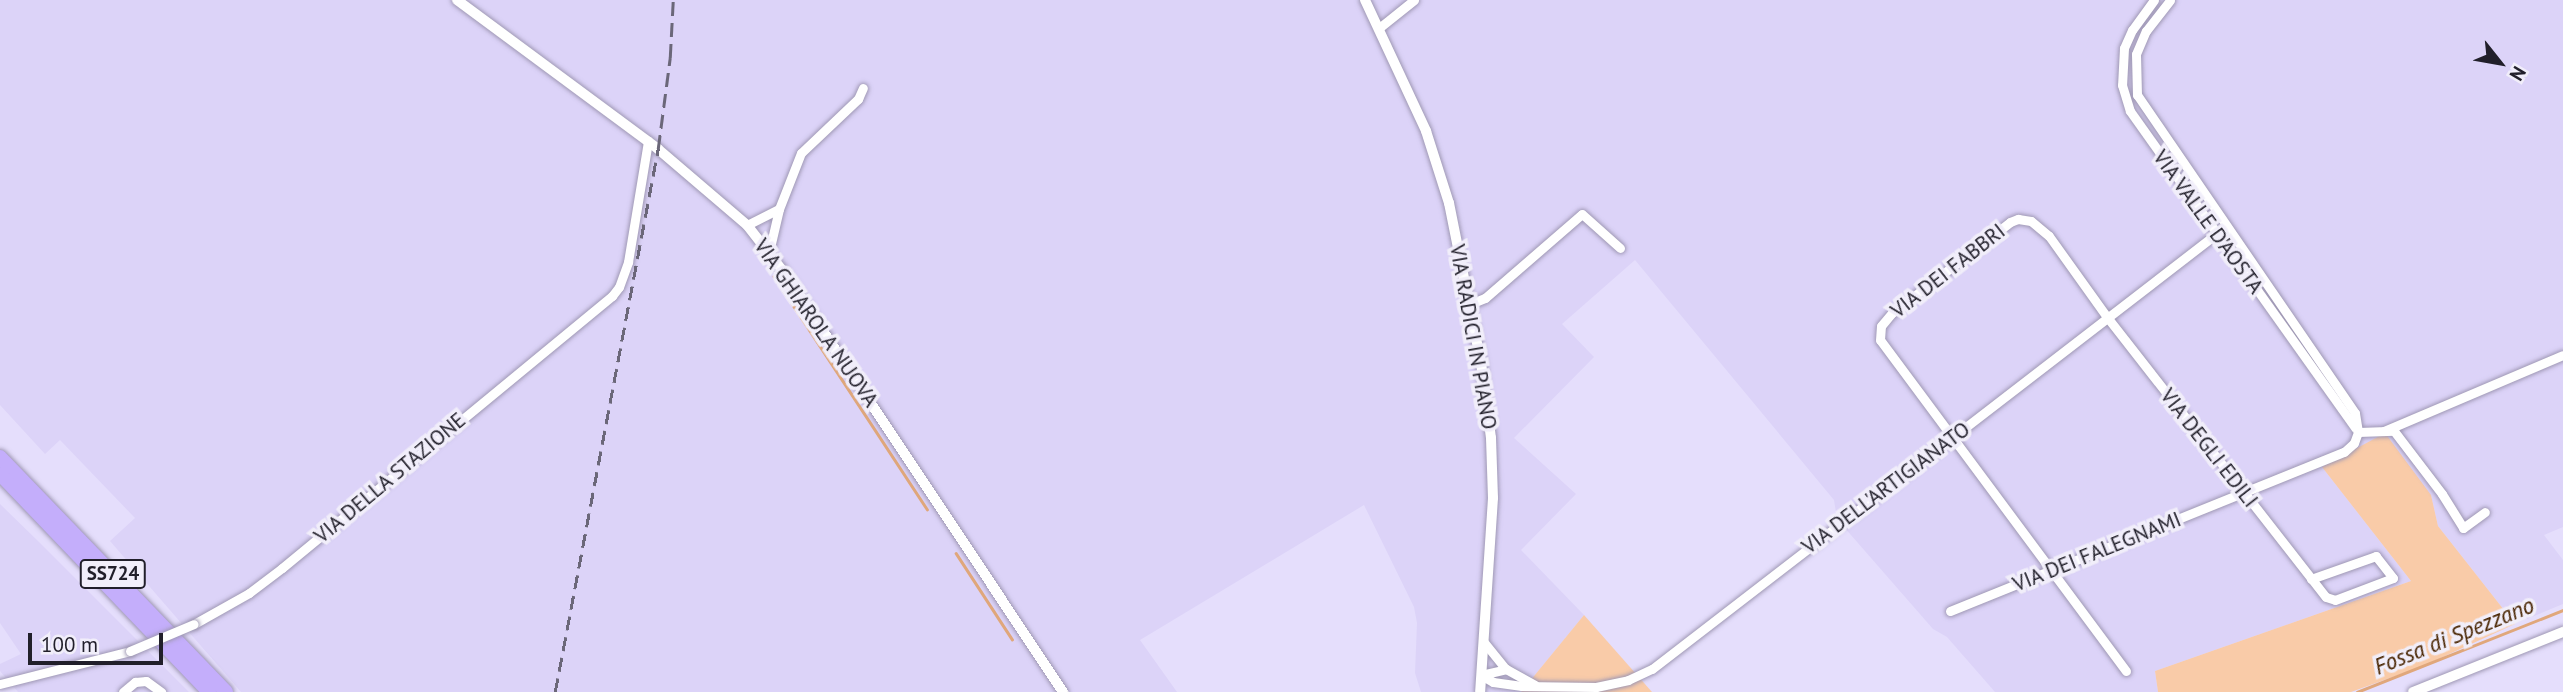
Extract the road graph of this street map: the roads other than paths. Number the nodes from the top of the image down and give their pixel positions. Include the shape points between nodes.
1 (457, 0) edge
2 (1366, 0) edge
3 (1415, 0) edge
4 (2154, 0) edge
5 (2170, 0) edge
6 (1379, 28) junction
7 (863, 88) dead end
8 (648, 141) junction
9 (779, 209) junction
10 (747, 225) junction
11 (2216, 234) junction
12 (1620, 248) dead end
13 (769, 252) junction
14 (1470, 304) junction
15 (2107, 317) junction
16 (2563, 355) edge
17 (2384, 431) junction
18 (2358, 432) junction
19 (1954, 437) junction
20 (0, 457) edge
21 (0, 474) edge
22 (2245, 493) junction
23 (2485, 512) dead end
24 (2049, 570) junction
25 (2311, 579) junction
26 (1950, 611) dead end
27 (2563, 632) edge
28 (1483, 641) junction
29 (1506, 669) junction
30 (2126, 671) dead end
31 (1481, 675) junction
32 (0, 684) edge
33 (1535, 685) junction
34 (1522, 686) junction
35 (122, 692) edge
36 (161, 692) edge
37 (209, 692) edge
38 (226, 692) edge
39 (1063, 692) edge
40 (1480, 692) edge
41 (1512, 692) edge
42 (2413, 692) edge

1 - 8 street, VIA GHIAROLA NUOVA
2 - 6 street, VIA RADICI IN PIANO
3 - 6 street
4 - 11 street, VIA VALLE D'AOSTA via 2124,48 2122,85 2130,111
5 - 18 street, VIA VALLE D'AOSTA via 2146,31 2136,54 2137,95 2356,413
6 - 14 street, VIA RADICI IN PIANO via 1426,131 1449,202
7 - 9 street via 858,99 804,148
8 - 10 street, VIA GHIAROLA NUOVA
8 - 32 street, VIA DELLA STAZIONE, bridge via 628,262 612,296 249,593 194,624 130,650
9 - 10 street
9 - 13 street
10 - 13 street, VIA GHIAROLA NUOVA
11 - 15 street, VIA DELL'ARTIGIANATO
11 - 18 street, VIA VALLE D'AOSTA
12 - 14 street via 1583,214 1485,298
13 - 39 street, VIA GHIAROLA NUOVA
14 - 28 street, VIA RADICI IN PIANO via 1492,447
15 - 19 street, VIA DELL'ARTIGIANATO
15 - 19 street, VIA DEI FABBRI via 2049,236 2031,222 2018,219 1892,313 1881,326 1885,350
15 - 22 street, VIA DEGLI EDILI
16 - 17 street
17 - 18 street
17 - 23 street via 2394,431 2463,528
18 - 22 street via 2344,452
19 - 24 street
19 - 33 street, VIA DELL'ARTIGIANATO via 1652,669 1596,687
20 - 38 highway, SS724
21 - 37 highway, SS724
22 - 24 street, VIA DEI FALEGNAMI
22 - 25 street, VIA DEGLI EDILI
24 - 26 street, VIA DEI FALEGNAMI
24 - 30 street
25 - 25 street, VIA DEGLI EDILI via 2326,597 2335,600 2393,578 2375,556
27 - 42 street
28 - 29 street, VIA DELL'ARTIGIANATO
28 - 31 street, VIA RADICI IN PIANO
29 - 31 street
29 - 33 street, VIA DELL'ARTIGIANATO
31 - 34 street, VIA DELL'ARTIGIANATO via 1493,682
31 - 40 street, VIA RADICI IN PIANO
33 - 34 street, VIA DELL'ARTIGIANATO
34 - 41 street, VIA DELL'ARTIGIANATO
35 - 36 street via 135,682 146,681

